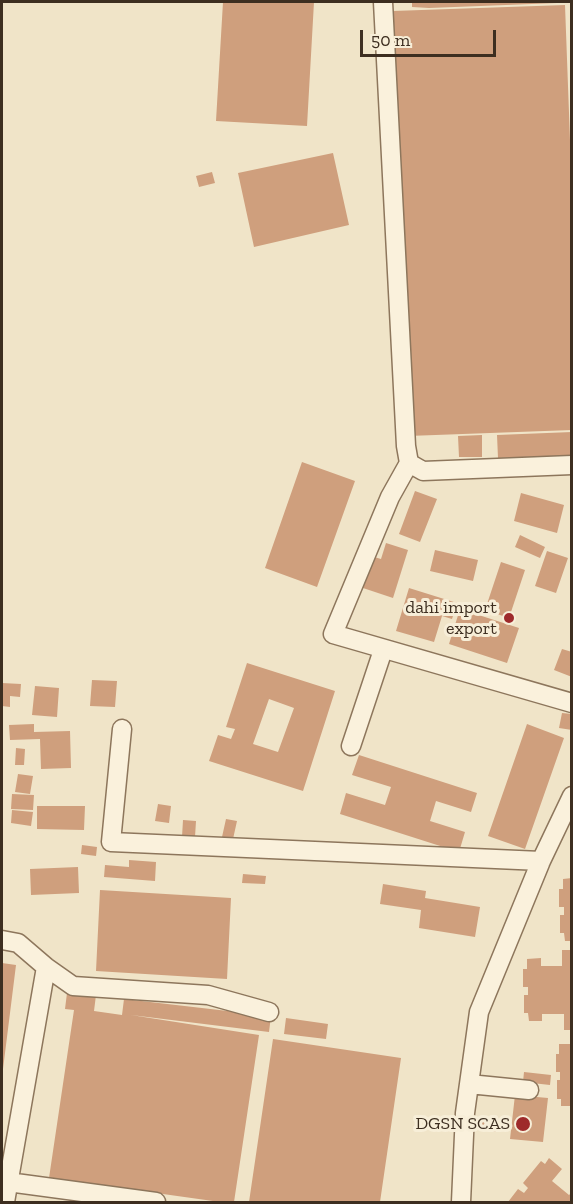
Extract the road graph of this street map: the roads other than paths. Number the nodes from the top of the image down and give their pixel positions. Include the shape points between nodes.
1 (383, 2) edge
2 (409, 463) junction
3 (572, 465) edge
4 (383, 650) junction
5 (572, 703) edge
6 (122, 729) dead end
7 (351, 746) dead end
8 (572, 796) edge
9 (541, 861) junction
10 (2, 940) edge
11 (46, 967) junction
12 (269, 1012) dead end
13 (469, 1084) junction
14 (529, 1090) dead end
15 (8, 1182) junction
16 (5, 1203) edge
17 (156, 1203) edge
18 (461, 1203) edge

1 - 2 street
2 - 3 street via 423,471
2 - 4 street via 390,496 333,634
4 - 5 street
4 - 7 street
6 - 9 street via 111,842
8 - 9 street
9 - 13 street via 479,1012
10 - 11 street via 18,943
11 - 12 street via 73,986 208,995
11 - 15 street
13 - 14 street
13 - 18 street
15 - 16 street
15 - 17 street

